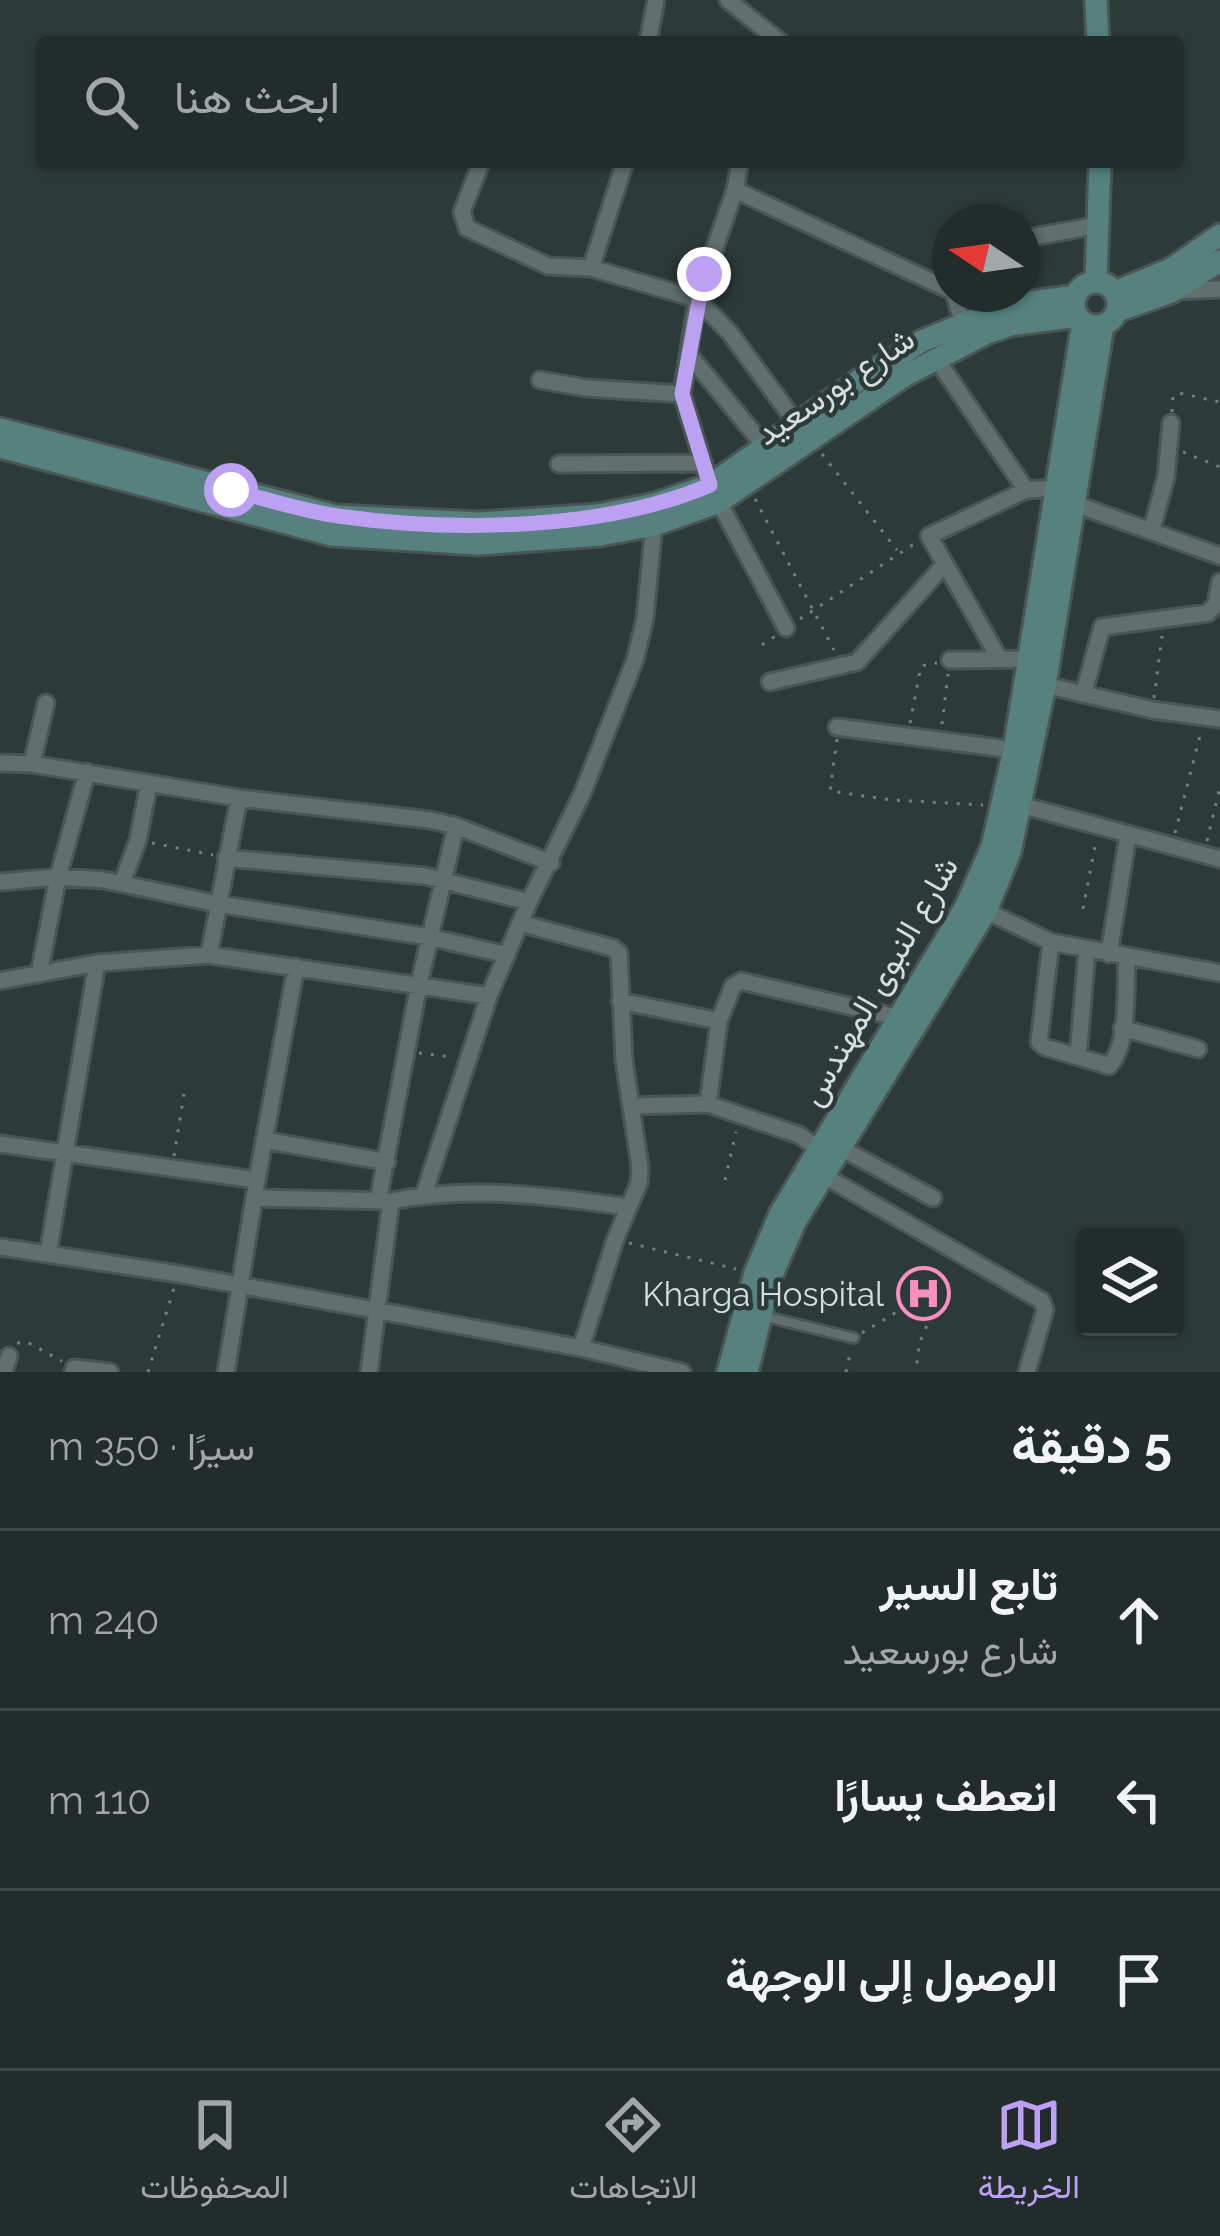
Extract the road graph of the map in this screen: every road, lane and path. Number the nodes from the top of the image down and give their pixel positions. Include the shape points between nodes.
1 (656, 0) edge
2 (728, 0) edge
3 (1096, 0) edge
4 (649, 36) edge
5 (773, 36) edge
6 (1098, 36) edge
7 (478, 168) dead end
8 (624, 168) edge
9 (739, 168) edge
10 (1100, 168) edge
11 (735, 190) junction
12 (1099, 225) junction
13 (1040, 235) edge
14 (1220, 235) edge
15 (1220, 261) edge
16 (591, 268) junction
17 (932, 283) edge
18 (1220, 289) edge
19 (1171, 292) junction
20 (697, 299) junction
21 (1095, 306) junction
22 (959, 312) edge
23 (963, 323) junction
24 (690, 356) junction
25 (935, 357) junction
26 (540, 380) dead end
27 (682, 394) junction
28 (1220, 402) edge
29 (1171, 423) joint
30 (0, 429) edge
31 (804, 432) junction
32 (0, 447) edge
33 (766, 448) junction
34 (701, 463) junction
35 (559, 464) dead end
36 (747, 485) junction
37 (1055, 488) junction
38 (1026, 490) junction
39 (715, 493) junction
40 (1075, 504) junction
41 (599, 525) junction
42 (654, 525) junction
43 (1152, 529) junction
44 (929, 536) junction
45 (898, 551) junction
46 (1220, 556) edge
47 (944, 565) junction
48 (1219, 590) edge
49 (812, 610) junction
50 (1165, 616) junction
51 (786, 628) joint
52 (999, 658) junction
53 (1029, 659) junction
54 (950, 660) junction
55 (843, 667) junction
56 (770, 682) dead end
57 (1045, 685) junction
58 (1084, 692) junction
59 (46, 703) dead end
60 (1153, 710) junction
61 (1212, 718) edge
62 (837, 727) joint
63 (908, 734) junction
64 (940, 737) junction
65 (1014, 750) junction
66 (0, 763) edge
67 (32, 764) junction
68 (87, 772) junction
69 (149, 783) junction
70 (1220, 786) edge
71 (239, 798) junction
72 (1011, 806) junction
73 (456, 826) junction
74 (1099, 827) junction
75 (1128, 835) junction
76 (138, 840) junction
77 (1171, 846) junction
78 (1212, 856) edge
79 (226, 858) junction
80 (551, 863) junction
81 (58, 877) junction
82 (441, 879) junction
83 (0, 882) edge
84 (122, 884) junction
85 (530, 902) junction
86 (218, 904) junction
87 (1083, 909) dead end
88 (986, 911) junction
89 (520, 923) junction
90 (429, 937) junction
91 (1051, 942) junction
92 (1087, 951) junction
93 (1109, 954) junction
94 (208, 955) junction
95 (507, 956) junction
96 (1127, 957) junction
97 (97, 963) junction
98 (296, 967) junction
99 (1220, 973) edge
100 (39, 974) junction
101 (0, 981) edge
102 (419, 984) junction
103 (490, 996) junction
104 (620, 1001) junction
105 (900, 1018) junction
106 (718, 1021) junction
107 (1122, 1028) junction
108 (1198, 1049) dead end
109 (406, 1051) junction
110 (1078, 1057) junction
111 (470, 1059) junction
112 (184, 1094) dead end
113 (708, 1104) junction
114 (632, 1106) junction
115 (740, 1112) junction
116 (264, 1140) junction
117 (0, 1144) edge
118 (830, 1149) junction
119 (65, 1155) junction
120 (387, 1162) junction
121 (172, 1170) junction
122 (823, 1175) junction
123 (725, 1180) dead end
124 (256, 1189) junction
125 (424, 1194) junction
126 (934, 1198) dead end
127 (385, 1201) junction
128 (628, 1207) junction
129 (615, 1240) junction
130 (0, 1247) edge
131 (48, 1254) junction
132 (754, 1273) junction
133 (178, 1274) junction
134 (241, 1287) junction
135 (376, 1312) junction
136 (761, 1315) junction
137 (854, 1338) junction
138 (581, 1348) junction
139 (6, 1364) edge
140 (74, 1370) edge
141 (110, 1372) edge
142 (148, 1372) edge
143 (226, 1372) edge
144 (369, 1372) edge
145 (682, 1372) edge
146 (728, 1372) edge
147 (747, 1372) edge
148 (846, 1372) edge
149 (916, 1372) edge
150 (1027, 1372) edge

1 - 4 street
2 - 5 street
3 - 6 street
7 - 16 street via 464,225 548,266
8 - 16 street
9 - 11 street
10 - 12 street
11 - 17 street
11 - 20 street
12 - 13 street
12 - 21 street
14 - 21 street, شارع بورسعيد
15 - 19 street, شارع بورسعيد
16 - 20 street
18 - 19 street
19 - 21 street, شارع بورسعيد
20 - 24 street
20 - 31 street
21 - 23 street, شارع بورسعيد via 1010,304
21 - 25 street, شارع بورسعيد via 1010,325
21 - 37 street, شارع النبوى المهندس
21 - 40 street, شارع النبوى المهندس
22 - 23 street
23 - 31 street, شارع بورسعيد via 892,358
24 - 27 street
24 - 33 street
25 - 31 street, شارع بورسعيد
25 - 38 street
26 - 27 street
27 - 34 street
28 - 29 path via 1175,394
29 - 43 street
30 - 41 street, شارع بورسعيد via 336,516
31 - 33 street, شارع بورسعيد
31 - 36 street, شارع بورسعيد
31 - 45 path
32 - 41 street, شارع بورسعيد via 332,535 479,544
33 - 39 street, شارع بورسعيد
34 - 35 street
34 - 39 street
36 - 39 street, شارع بورسعيد
36 - 49 path
37 - 38 street
37 - 53 street, شارع النبوى المهندس
38 - 44 street
39 - 41 street, شارع بورسعيد
39 - 42 street, شارع بورسعيد
39 - 51 street
40 - 43 street
40 - 57 street, شارع النبوى المهندس
41 - 42 street, شارع بورسعيد
42 - 80 street via 635,660
43 - 46 street
44 - 45 path
44 - 47 street
45 - 49 path
47 - 52 street
47 - 55 street via 865,657
48 - 50 street via 1208,613
49 - 51 path
49 - 55 path
50 - 58 street via 1102,627
50 - 60 path
52 - 53 street
52 - 54 street
53 - 65 street, شارع النبوى المهندس
54 - 63 path via 921,666
54 - 64 path
55 - 56 street
57 - 58 street
57 - 72 street, شارع النبوى المهندس
58 - 60 street
59 - 67 street
60 - 61 street
61 - 77 path
62 - 63 street
62 - 72 path via 830,791
63 - 64 street
64 - 65 street
65 - 72 street, شارع النبوى المهندس
66 - 67 street
67 - 68 street
68 - 69 street
68 - 81 street
69 - 71 street
69 - 76 street
70 - 78 path
71 - 73 street
71 - 79 street
72 - 74 street
72 - 88 street, شارع النبوى المهندس via 1004,871
72 - 105 street, شارع النبوى المهندس via 976,889
73 - 80 street
73 - 82 street
74 - 75 street
74 - 87 path
75 - 77 street
75 - 93 street
76 - 79 path
76 - 84 street
77 - 78 street
79 - 82 street
79 - 86 street
80 - 85 street
81 - 83 street
81 - 84 street
81 - 100 street
82 - 85 street
82 - 90 street
84 - 86 street
85 - 89 street
86 - 90 street
86 - 94 street
88 - 91 street
88 - 118 street, شارع النبوى المهندس
89 - 95 street
89 - 104 street via 617,951
90 - 95 street
90 - 102 street
91 - 92 street
91 - 110 street via 1039,1042
92 - 93 street
92 - 110 street
93 - 96 street
94 - 97 street
94 - 98 street
95 - 103 street
96 - 99 street
96 - 107 street
97 - 100 street
97 - 119 street
98 - 102 street
98 - 116 street
100 - 101 street
102 - 103 street
102 - 109 street
103 - 111 street
104 - 106 street
104 - 114 street
105 - 106 street via 741,981
105 - 118 street, شارع النبوى المهندس
106 - 113 street
107 - 108 street
107 - 110 street via 1111,1066
109 - 111 path
109 - 120 street
111 - 125 street
112 - 121 path
113 - 114 street
113 - 115 street
114 - 128 street via 640,1167
115 - 118 street
115 - 123 path
116 - 120 street
116 - 124 street
117 - 119 street
118 - 122 street, شارع النبوى المهندس
118 - 126 street
118 - 132 street, شارع النبوى المهندس via 780,1214
119 - 121 street
119 - 131 street
120 - 127 street
121 - 124 street
122 - 136 street, شارع النبوى المهندس via 781,1250
122 - 150 street via 1042,1301
124 - 127 street
124 - 134 street
125 - 127 street
125 - 128 street via 527,1192
127 - 135 street
128 - 129 street
129 - 132 path
129 - 138 street
130 - 131 street
131 - 133 street
132 - 146 street, شارع النبوى المهندس
133 - 134 street
133 - 142 path
134 - 135 street
134 - 143 street
135 - 138 street
135 - 144 street
136 - 137 lane
136 - 147 street, شارع النبوى المهندس
137 - 148 path
137 - 149 path via 905,1307 927,1304 932,1316
138 - 145 street
139 - 140 path via 12,1344 27,1342
140 - 141 street

